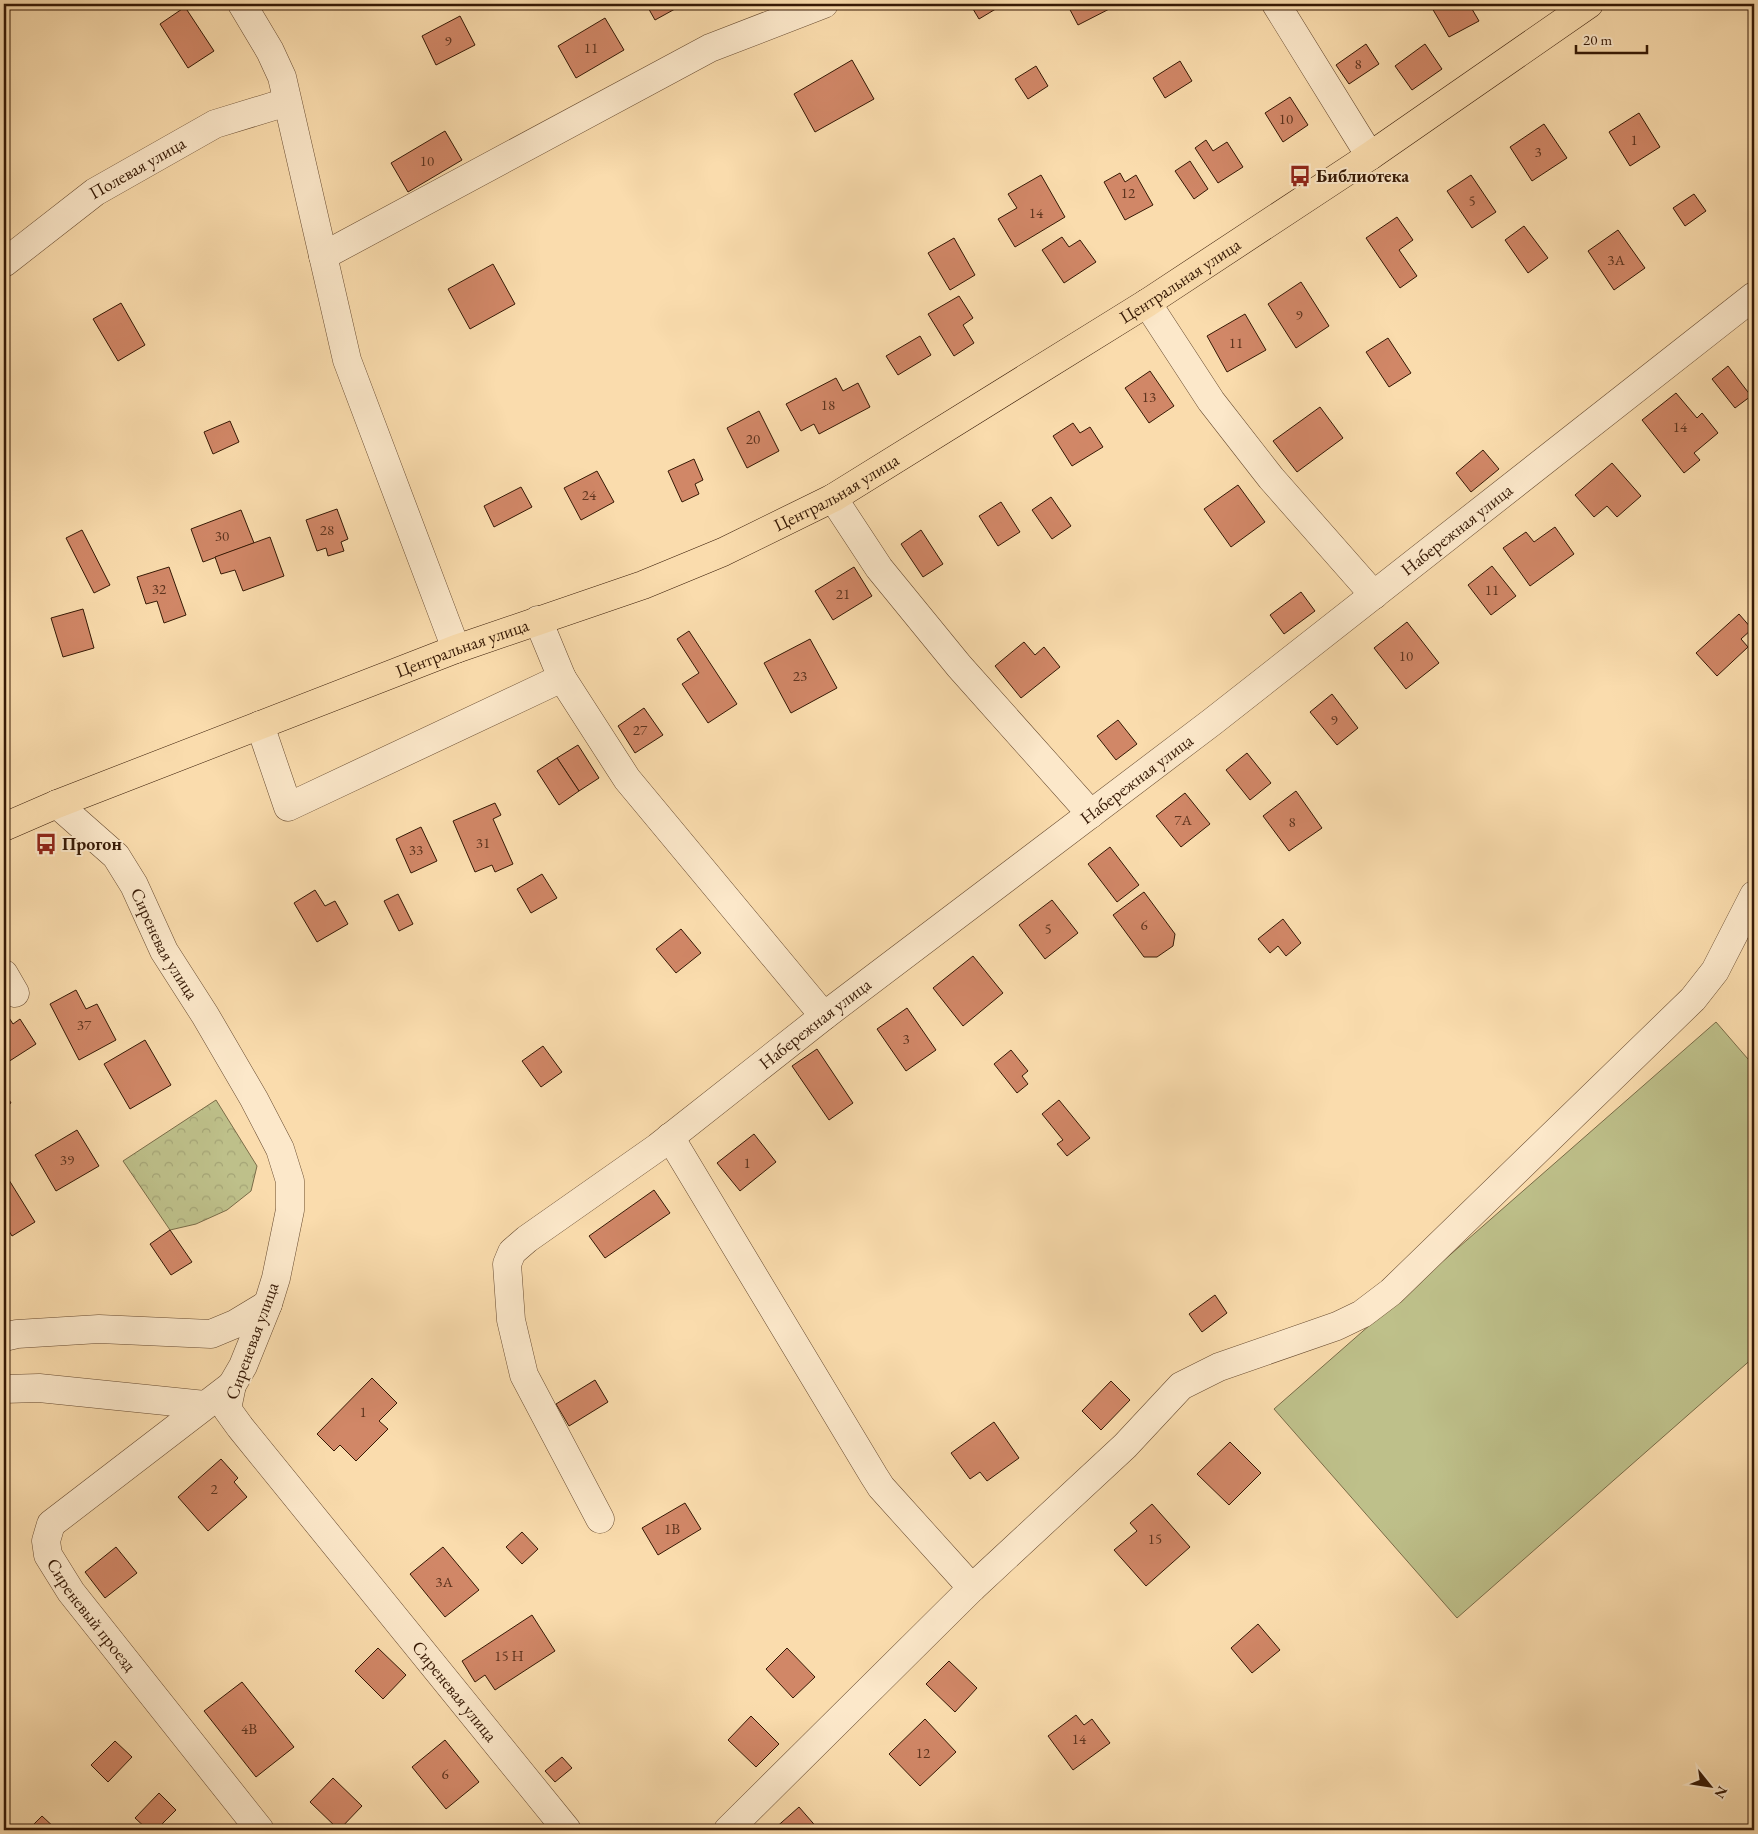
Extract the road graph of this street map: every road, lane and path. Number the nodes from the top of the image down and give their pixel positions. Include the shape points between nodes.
1 (242, 4) edge
2 (824, 4) edge
3 (1276, 4) edge
4 (1589, 4) edge
5 (287, 102) junction
6 (1370, 156) junction
7 (323, 256) junction
8 (4, 263) edge
9 (1754, 296) edge
10 (1146, 303) junction
11 (834, 498) junction
12 (1374, 595) junction
13 (538, 620) junction
14 (456, 649) junction
15 (562, 678) junction
16 (260, 726) junction
17 (57, 804) junction
18 (1091, 814) junction
19 (4, 827) edge
20 (1754, 895) edge
21 (824, 1016) junction
22 (670, 1137) junction
23 (268, 1304) junction
24 (4, 1337) edge
25 (232, 1385) junction
26 (4, 1389) edge
27 (205, 1406) junction
28 (600, 1519) dead end
29 (972, 1588) junction
30 (260, 1830) edge
31 (567, 1830) edge
32 (728, 1830) edge

1 - 5 street via 282,77
2 - 7 street via 710,48
3 - 6 street
4 - 6 main road, Центральная улица
5 - 7 street
5 - 8 street, Полевая улица via 215,124 95,192
6 - 10 main road, Центральная улица
7 - 14 street via 347,360
9 - 12 street, Набережная улица
10 - 11 main road, Центральная улица
10 - 12 street via 1211,401 1271,478
11 - 13 main road, Центральная улица via 723,552 643,585
11 - 18 street via 885,576 958,666
12 - 18 street, Набережная улица
13 - 14 main road, Центральная улица
13 - 15 street
14 - 16 main road, Центральная улица
15 - 16 street via 288,807
15 - 21 street via 627,779
16 - 17 main road, Центральная улица
17 - 19 main road, Центральная улица
17 - 23 street, Сиреневая улица via 116,856 134,885 164,951 254,1099 280,1149 290,1182 290,1210
18 - 21 street, Набережная улица
20 - 29 street via 1715,970 1693,1000 1391,1292 1362,1314 1337,1326 1219,1367 1181,1386 1125,1446
21 - 22 street, Набережная улица
22 - 28 street, Набережная улица via 527,1238 512,1252 507,1264 511,1320 524,1375
22 - 29 street via 881,1487
23 - 24 street via 211,1334 99,1329
23 - 25 street, Сиреневая улица
25 - 27 street, Сиреневый проезд
25 - 31 street, Сиреневая улица via 228,1409 240,1427
26 - 27 street via 39,1388
27 - 30 street, Сиреневый проезд via 50,1524 46,1541 48,1555 72,1592
29 - 32 street

